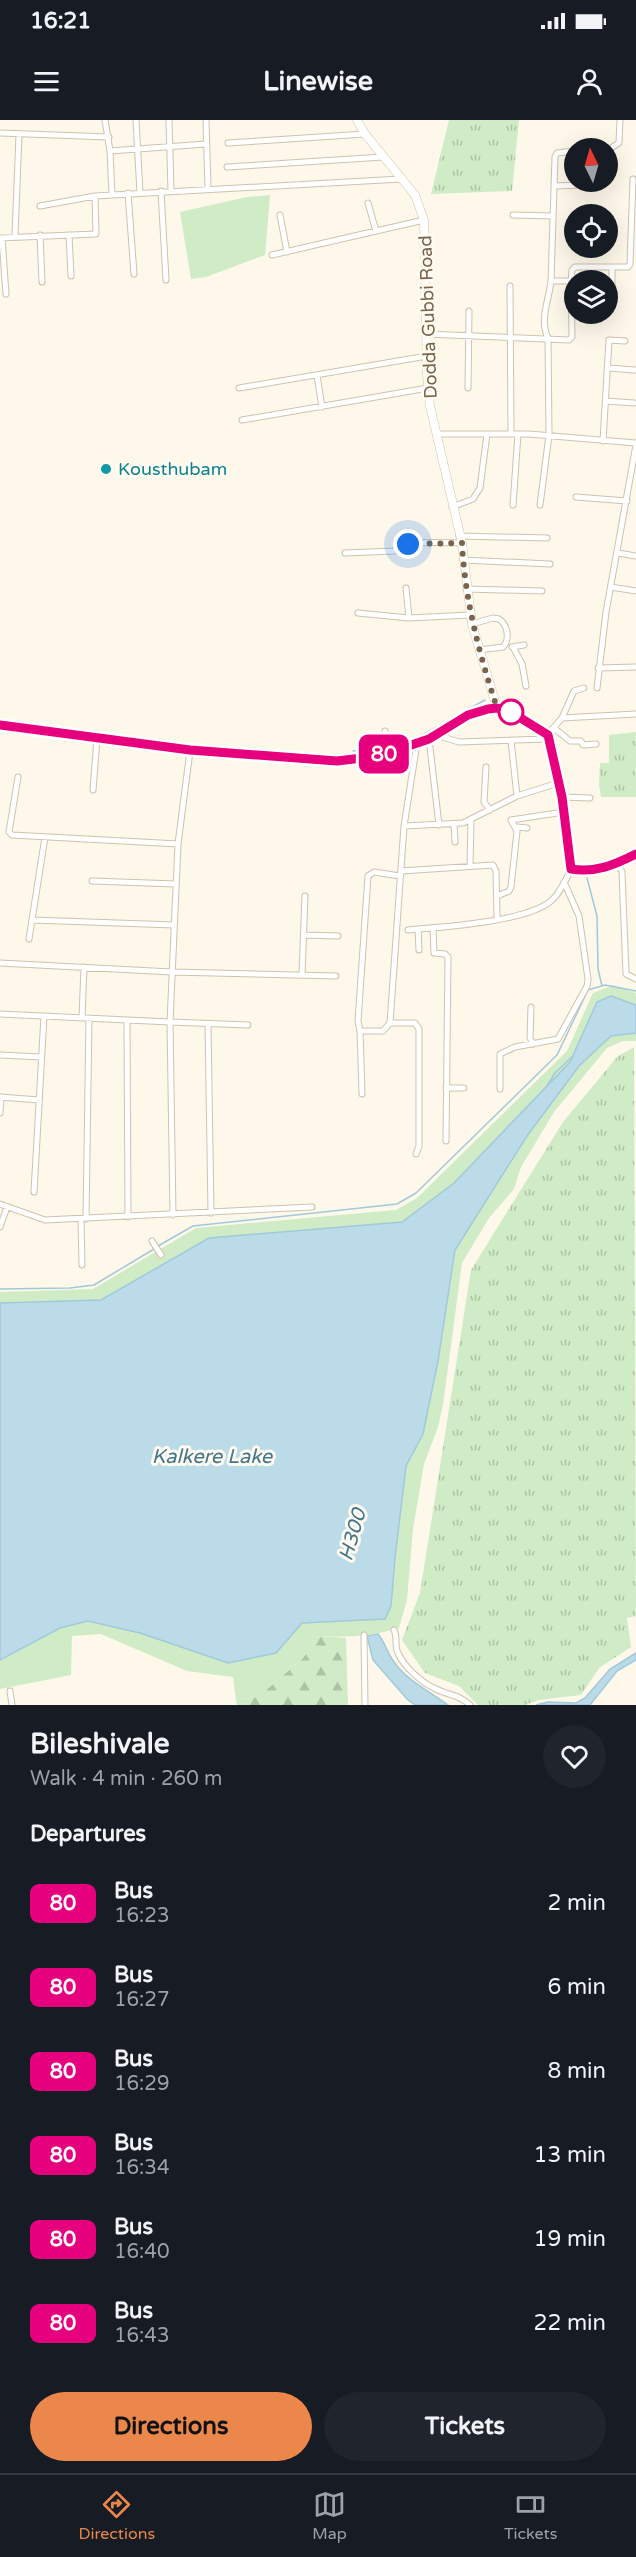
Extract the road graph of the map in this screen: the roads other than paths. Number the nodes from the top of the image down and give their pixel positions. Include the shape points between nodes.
1 (105, 120) edge
2 (136, 120) edge
3 (169, 120) edge
4 (206, 120) edge
5 (357, 120) edge
6 (620, 120) edge
7 (0, 133) edge
8 (19, 134) junction
9 (365, 134) junction
10 (109, 137) junction
11 (228, 143) dead end
12 (206, 144) junction
13 (618, 144) edge
14 (168, 147) junction
15 (138, 149) junction
16 (110, 152) junction
17 (564, 153) edge
18 (383, 157) junction
19 (227, 166) dead end
20 (401, 179) junction
21 (633, 179) dead end
22 (554, 186) junction
23 (564, 186) edge
24 (208, 188) junction
25 (171, 190) junction
26 (161, 191) junction
27 (128, 193) junction
28 (140, 193) junction
29 (112, 195) junction
30 (95, 196) junction
31 (368, 203) dead end
32 (40, 206) dead end
33 (280, 215) dead end
34 (513, 215) dead end
35 (553, 216) junction
36 (424, 220) junction
37 (376, 231) junction
38 (40, 235) junction
39 (69, 235) junction
40 (15, 236) junction
41 (1, 238) edge
42 (287, 252) junction
43 (272, 255) dead end
44 (612, 269) joint
45 (573, 270) edge
46 (134, 274) dead end
47 (71, 276) dead end
48 (166, 280) dead end
49 (551, 281) junction
50 (564, 281) edge
51 (42, 282) dead end
52 (510, 286) dead end
53 (6, 294) dead end
54 (469, 311) dead end
55 (572, 324) edge
56 (426, 334) junction
57 (469, 335) junction
58 (510, 337) junction
59 (548, 338) junction
60 (625, 341) dead end
61 (427, 356) junction
62 (608, 368) junction
63 (635, 370) edge
64 (317, 375) junction
65 (239, 388) dead end
66 (428, 388) junction
67 (468, 388) dead end
68 (606, 400) junction
69 (634, 403) dead end
70 (322, 407) junction
71 (242, 420) dead end
72 (435, 434) junction
73 (486, 434) junction
74 (511, 434) junction
75 (518, 434) junction
76 (549, 435) junction
77 (603, 441) junction
78 (636, 444) edge
79 (576, 497) dead end
80 (627, 501) junction
81 (513, 505) dead end
82 (540, 505) dead end
83 (452, 507) junction
84 (547, 538) dead end
85 (460, 539) junction
86 (345, 553) dead end
87 (618, 553) junction
88 (636, 556) edge
89 (463, 560) junction
90 (550, 564) dead end
91 (611, 587) junction
92 (406, 588) dead end
93 (466, 589) junction
94 (542, 591) dead end
95 (636, 591) edge
96 (358, 613) dead end
97 (409, 618) junction
98 (471, 620) junction
99 (505, 645) junction
100 (524, 645) dead end
101 (513, 647) junction
102 (478, 650) junction
103 (636, 667) edge
104 (598, 668) junction
105 (526, 686) dead end
106 (584, 688) dead end
107 (597, 688) dead end
108 (497, 708) junction
109 (636, 714) edge
110 (562, 718) junction
111 (0, 725) edge
112 (554, 728) junction
113 (385, 731) dead end
114 (433, 737) junction
115 (548, 737) junction
116 (97, 739) junction
117 (511, 741) junction
118 (417, 743) junction
119 (596, 744) dead end
120 (190, 750) junction
121 (384, 754) junction
122 (486, 767) dead end
123 (18, 777) dead end
124 (558, 783) junction
125 (93, 790) dead end
126 (517, 796) junction
127 (562, 797) junction
128 (590, 798) dead end
129 (489, 810) junction
130 (564, 812) junction
131 (471, 819) junction
132 (454, 824) junction
133 (439, 825) junction
134 (404, 826) junction
135 (517, 827) junction
136 (527, 828) dead end
137 (45, 837) junction
138 (455, 842) dead end
139 (178, 844) junction
140 (636, 854) edge
141 (618, 863) junction
142 (470, 866) junction
143 (571, 869) junction
144 (400, 874) junction
145 (92, 881) dead end
146 (564, 882) junction
147 (176, 884) junction
148 (305, 896) dead end
149 (497, 896) junction
150 (497, 918) junction
151 (32, 920) junction
152 (174, 925) junction
153 (433, 928) junction
154 (418, 929) junction
155 (408, 930) dead end
156 (304, 935) junction
157 (338, 936) dead end
158 (29, 939) dead end
159 (419, 950) dead end
160 (0, 963) edge
161 (84, 967) junction
162 (172, 972) junction
163 (302, 975) junction
164 (336, 976) dead end
165 (636, 979) edge
166 (531, 1007) dead end
167 (0, 1014) edge
168 (44, 1016) junction
169 (85, 1018) junction
170 (127, 1020) junction
171 (170, 1022) junction
172 (390, 1023) junction
173 (208, 1024) junction
174 (248, 1025) dead end
175 (360, 1031) junction
176 (533, 1044) junction
177 (0, 1055) edge
178 (42, 1057) junction
179 (446, 1088) junction
180 (464, 1088) dead end
181 (500, 1089) dead end
182 (362, 1094) dead end
183 (0, 1097) edge
184 (39, 1100) junction
185 (0, 1113) edge
186 (446, 1141) dead end
187 (416, 1154) dead end
188 (34, 1192) dead end
189 (0, 1204) edge
190 (7, 1207) junction
191 (312, 1207) dead end
192 (211, 1213) junction
193 (172, 1215) junction
194 (128, 1217) junction
195 (83, 1219) junction
196 (0, 1227) edge
197 (82, 1265) dead end
198 (394, 1630) dead end
199 (363, 1635) dead end
200 (10, 1691) dead end
201 (12, 1705) edge
202 (365, 1705) edge
203 (470, 1705) edge

1 - 10 street
2 - 15 street
3 - 14 street
4 - 12 street
5 - 9 main road, Dodda Gubbi Road
6 - 13 street
7 - 8 street
8 - 10 street
8 - 40 street
9 - 11 street
9 - 18 main road, Dodda Gubbi Road
10 - 16 street
12 - 14 street
12 - 24 street
14 - 15 street
14 - 25 street
15 - 16 street
15 - 28 street
16 - 29 street
17 - 22 street via 556,154
18 - 19 street
18 - 20 main road, Dodda Gubbi Road
20 - 24 street
20 - 36 main road, Dodda Gubbi Road via 414,195
21 - 44 street via 630,264
22 - 23 street
22 - 35 street
24 - 25 street
25 - 26 street
26 - 28 street
26 - 48 street
27 - 28 street
27 - 29 street
27 - 46 street
29 - 30 street
30 - 32 street
30 - 39 street via 96,234
31 - 37 street
33 - 42 street
34 - 35 street
35 - 49 street
36 - 37 street
36 - 56 main road, Dodda Gubbi Road
37 - 42 street
38 - 39 street
38 - 40 street
38 - 51 street
39 - 47 street
40 - 41 street
41 - 53 street
42 - 43 street
44 - 45 street
49 - 50 street
49 - 59 street via 545,307 544,328
52 - 58 street
54 - 57 street
55 - 59 street via 571,339
56 - 57 street
56 - 61 main road, Dodda Gubbi Road
57 - 58 street
57 - 67 street
58 - 59 street
58 - 74 street
59 - 76 street
60 - 62 street via 609,340
61 - 64 street
61 - 66 main road, Dodda Gubbi Road
62 - 63 street
62 - 68 street
64 - 65 street
64 - 70 street
66 - 70 street
66 - 72 main road, Dodda Gubbi Road
68 - 69 street
68 - 77 street
70 - 71 street
72 - 73 street
72 - 83 main road, Dodda Gubbi Road
73 - 74 street
73 - 83 street via 480,488 473,499
74 - 75 street
75 - 76 street
75 - 81 street
76 - 77 street
76 - 82 street
77 - 78 street
78 - 80 street
79 - 80 street
80 - 87 street
83 - 85 main road, Dodda Gubbi Road
84 - 85 street
85 - 86 street via 399,545 394,551
85 - 89 main road, Dodda Gubbi Road
87 - 88 street
87 - 91 street
89 - 90 street
89 - 93 main road, Dodda Gubbi Road
91 - 95 street
91 - 104 street
92 - 97 street
93 - 94 street
93 - 98 main road, Dodda Gubbi Road
96 - 97 street
97 - 98 street
98 - 99 street via 502,621
98 - 102 main road, Dodda Gubbi Road
99 - 101 street
99 - 102 street
100 - 101 street
101 - 105 street via 522,664
102 - 108 main road, Dodda Gubbi Road
103 - 104 street
104 - 107 street
106 - 110 street via 574,691
108 - 114 main road via 468,715
108 - 115 main road via 511,712
109 - 110 street
110 - 112 street
111 - 116 main road
112 - 115 street
112 - 119 street via 570,741
113 - 121 street
114 - 117 street via 459,742
114 - 118 main road
114 - 133 street
115 - 117 street
115 - 124 main road
116 - 120 main road
116 - 125 street
117 - 126 street
118 - 121 main road
118 - 134 street
120 - 121 main road via 329,761
120 - 139 street
122 - 129 street via 484,801
123 - 137 street via 10,834
124 - 126 street
124 - 127 main road
126 - 129 street
127 - 128 street
127 - 130 main road
129 - 131 street
130 - 135 street via 515,819 511,822
130 - 143 main road
131 - 132 street
131 - 142 street
132 - 133 street
132 - 138 street
133 - 134 street
134 - 144 street
135 - 136 street
135 - 149 street via 511,887
137 - 139 street
137 - 151 street
139 - 147 street
140 - 141 main road
141 - 143 main road via 586,871
141 - 165 street via 622,872 626,974
142 - 144 street
142 - 149 street via 495,866
143 - 146 street
144 - 172 street
144 - 175 street via 374,872 368,876
145 - 147 street
146 - 150 street via 545,905
146 - 176 street via 579,916 588,983 558,1039
147 - 152 street
148 - 156 street
149 - 150 street
150 - 153 street
151 - 152 street
151 - 158 street
152 - 162 street
153 - 154 street
153 - 179 street via 434,953 448,957
154 - 155 street
154 - 159 street
156 - 157 street
156 - 163 street
160 - 161 street
161 - 162 street
161 - 169 street
162 - 163 street
162 - 171 street
163 - 164 street
166 - 176 street
167 - 168 street
168 - 169 street
168 - 178 street
169 - 170 street
169 - 195 street
170 - 171 street
170 - 194 street
171 - 173 street
171 - 193 street
172 - 175 street via 382,1031
172 - 187 street via 415,1023 419,1029
173 - 174 street
173 - 192 street
175 - 182 street
176 - 181 street via 509,1048 500,1054
177 - 178 street
178 - 184 street
179 - 180 street
179 - 186 street
183 - 184 street
183 - 185 street
184 - 188 street
189 - 190 street
190 - 195 street via 45,1220
190 - 196 street
191 - 192 street
192 - 193 street
193 - 194 street
194 - 195 street
195 - 197 street
198 - 203 street via 398,1653 417,1676
199 - 202 street
200 - 201 street

